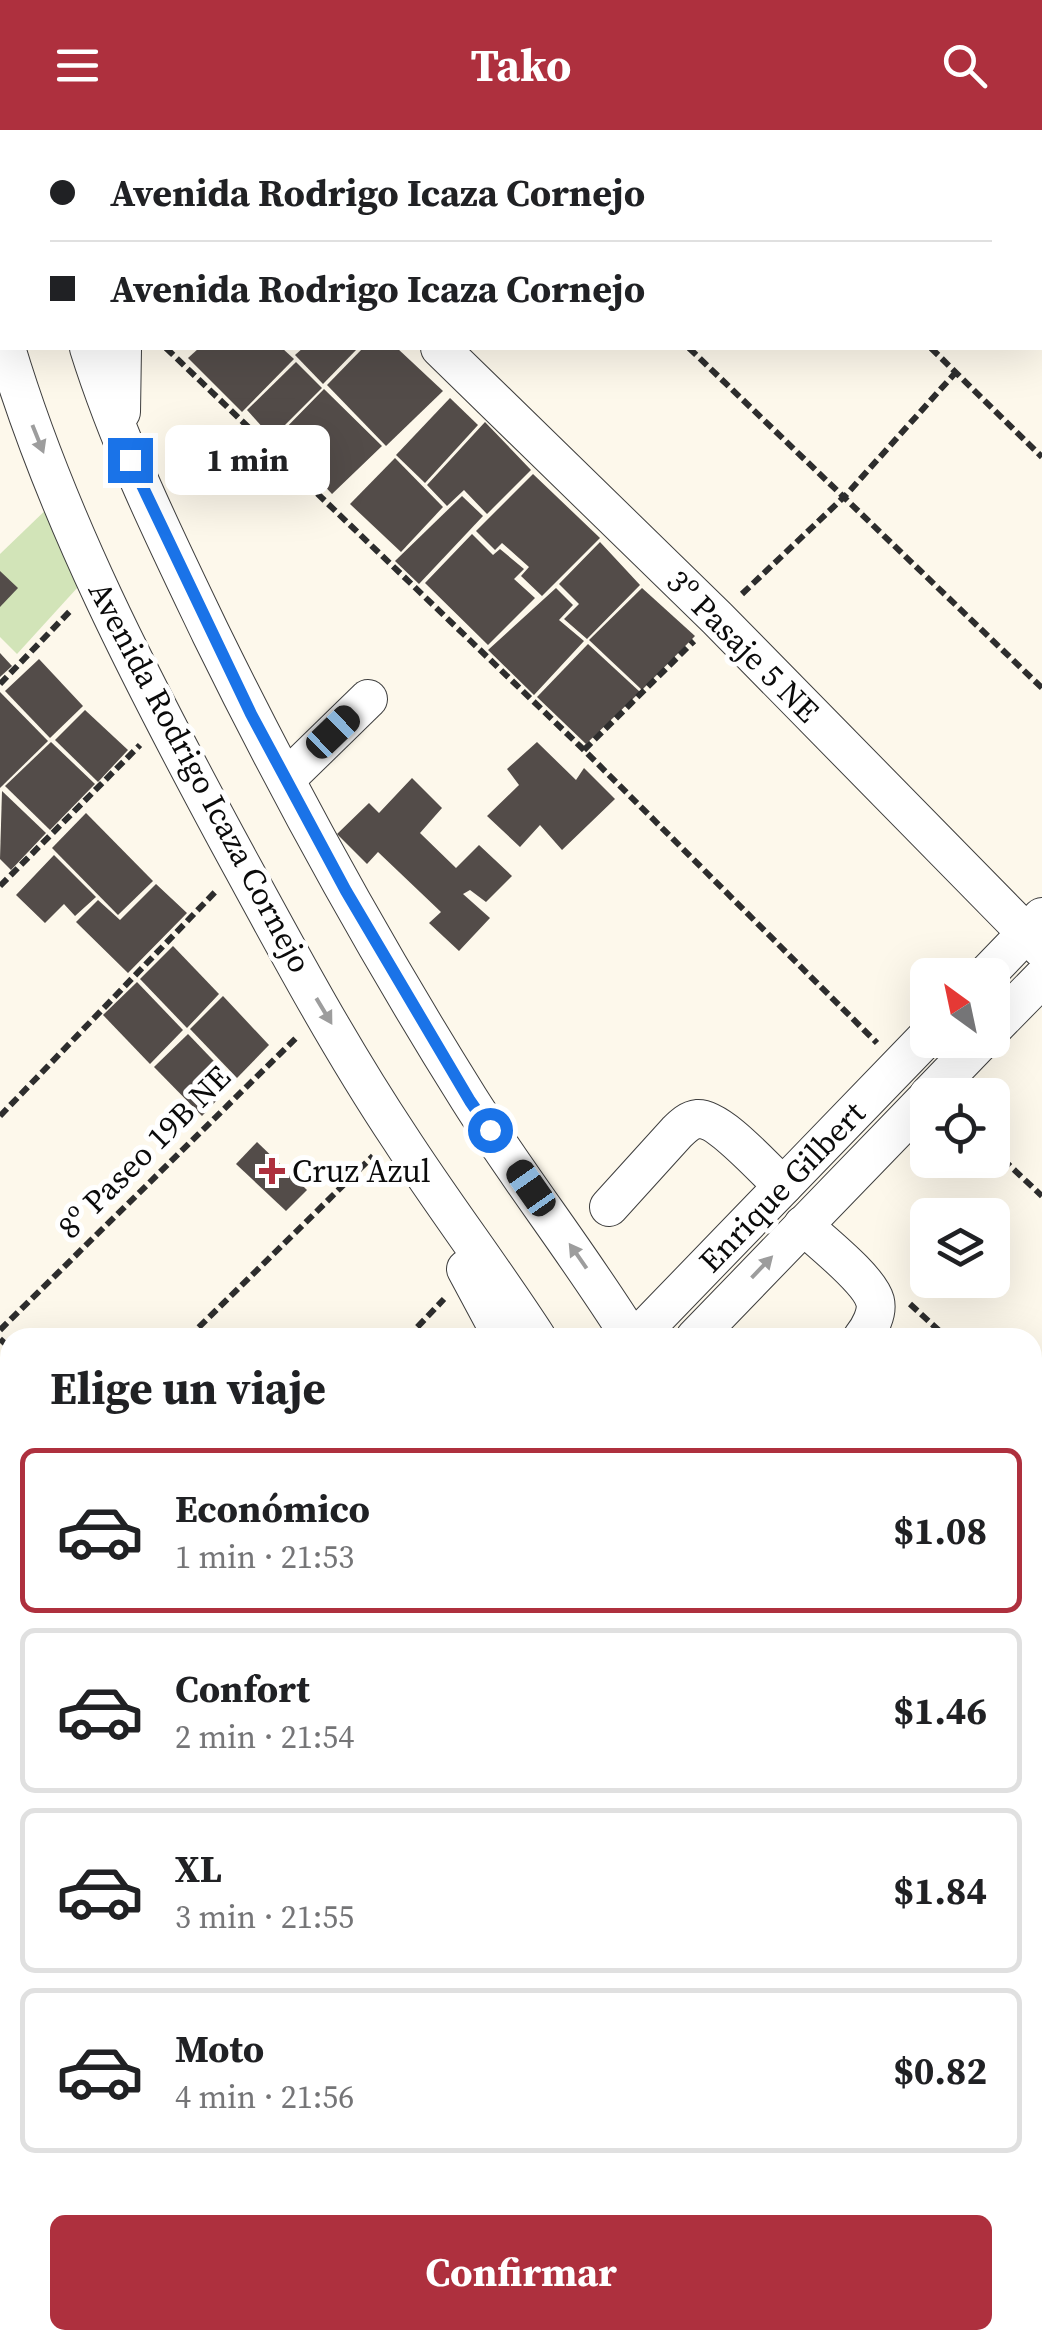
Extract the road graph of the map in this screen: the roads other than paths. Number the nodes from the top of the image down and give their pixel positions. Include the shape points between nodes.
1 (7, 350) edge
2 (90, 350) edge
3 (122, 350) edge
4 (442, 350) edge
5 (122, 439) junction
6 (368, 699) dead end
7 (286, 779) junction
8 (1037, 933) edge
9 (1007, 958) edge
10 (1042, 978) edge
11 (1010, 1011) edge
12 (910, 1054) edge
13 (965, 1058) edge
14 (945, 1078) edge
15 (910, 1115) edge
16 (782, 1186) junction
17 (434, 1188) junction
18 (609, 1207) dead end
19 (804, 1225) junction
20 (497, 1328) edge
21 (531, 1328) edge
22 (627, 1328) edge
23 (644, 1328) edge
24 (704, 1328) edge
25 (867, 1328) edge

1 -> 17 street, Avenida Rodrigo Icaza Cornejo via 97,582 164,718 324,1011
2 - 5 street
3 - 5 street
4 - 8 street, 3º Pasaje 5 NE via 691,580 717,618
5 - 7 street
6 - 7 street
22 -> 7 street via 470,1101
8 - 9 street
10 - 11 street
12 - 16 street, Enrique Gilbert
13 - 14 street, Enrique Gilbert
15 - 19 street, Enrique Gilbert
16 - 18 street via 717,1125 701,1119 676,1132
16 - 23 street, Enrique Gilbert
17 - 20 street, Avenida Rodrigo Icaza Cornejo
17 - 21 street, Avenida Rodrigo Icaza Cornejo
24 -> 19 street, Enrique Gilbert
19 - 25 street via 875,1300

